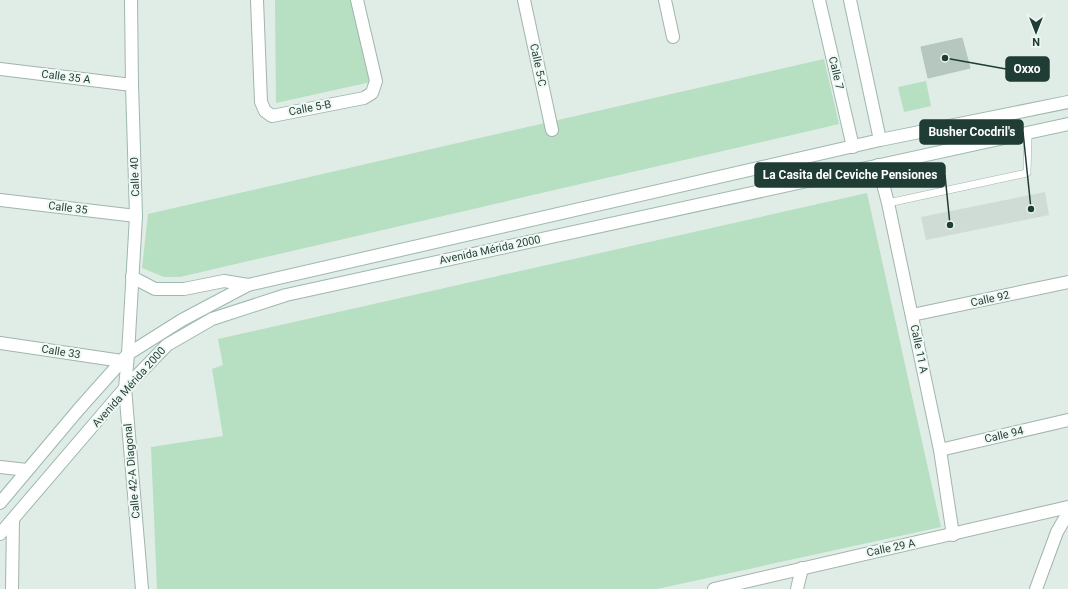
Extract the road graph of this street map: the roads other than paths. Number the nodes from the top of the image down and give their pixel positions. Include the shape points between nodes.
1 (131, 0) edge
2 (257, 0) edge
3 (357, 0) edge
4 (524, 0) edge
5 (665, 0) edge
6 (819, 0) edge
7 (850, 0) edge
8 (673, 37) dead end
9 (0, 69) edge
10 (132, 85) junction
11 (1068, 102) edge
12 (1068, 124) edge
13 (552, 130) dead end
14 (1028, 132) junction
15 (880, 140) junction
16 (853, 147) junction
17 (878, 165) junction
18 (0, 200) edge
19 (888, 203) junction
20 (136, 216) junction
21 (132, 277) junction
22 (1068, 282) edge
23 (248, 285) junction
24 (912, 315) junction
25 (0, 343) edge
26 (125, 358) junction
27 (126, 388) junction
28 (1068, 420) edge
29 (940, 450) junction
30 (0, 467) edge
31 (27, 470) junction
32 (0, 503) edge
33 (1068, 507) edge
34 (1068, 512) edge
35 (12, 519) junction
36 (0, 534) edge
37 (953, 535) junction
38 (802, 568) junction
39 (12, 589) edge
40 (142, 589) edge
41 (714, 589) edge
42 (797, 589) edge
43 (1036, 589) edge

1 - 10 street, Calle 40
2 - 3 street, Calle 5-B via 261,102 265,111 272,116 364,98 372,93 376,81
4 - 13 street, Calle 5-C
5 - 8 street
6 - 16 street, Calle 7
7 - 15 street
9 - 10 street, Calle 35 A
10 - 20 street, Calle 40
11 - 15 street, Avenida Mérida 2000
12 - 14 street, Avenida Mérida 2000
14 - 17 street, Avenida Mérida 2000
14 - 19 lane via 1027,173
15 - 16 street, Avenida Mérida 2000
16 - 23 street, Avenida Mérida 2000
17 - 19 street, Calle 11 A
17 - 27 street, Avenida Mérida 2000 via 286,295 212,319 167,345
18 - 20 street, Calle 35
19 - 24 street, Calle 11 A
20 - 21 street, Calle 40
21 - 23 street via 155,289 184,289 224,281
21 - 26 street, Calle 40
22 - 24 street, Calle 92
23 - 26 street, Avenida Mérida 2000 via 182,320
24 - 29 street, Calle 11 A
25 - 26 street, Calle 33
26 - 27 street, Calle 42-A Diagonal
26 - 31 street, Avenida Mérida 2000
27 - 35 street, Avenida Mérida 2000
27 - 40 street, Calle 42-A Diagonal
28 - 29 street, Calle 94
29 - 37 street, Calle 11 A
30 - 31 street
31 - 32 street, Avenida Mérida 2000
33 - 37 street, Calle 29 A
34 - 43 street via 1057,532
35 - 36 street, Avenida Mérida 2000
35 - 39 street
37 - 38 street, Calle 29 A
38 - 41 street, Calle 29 A
38 - 42 street

